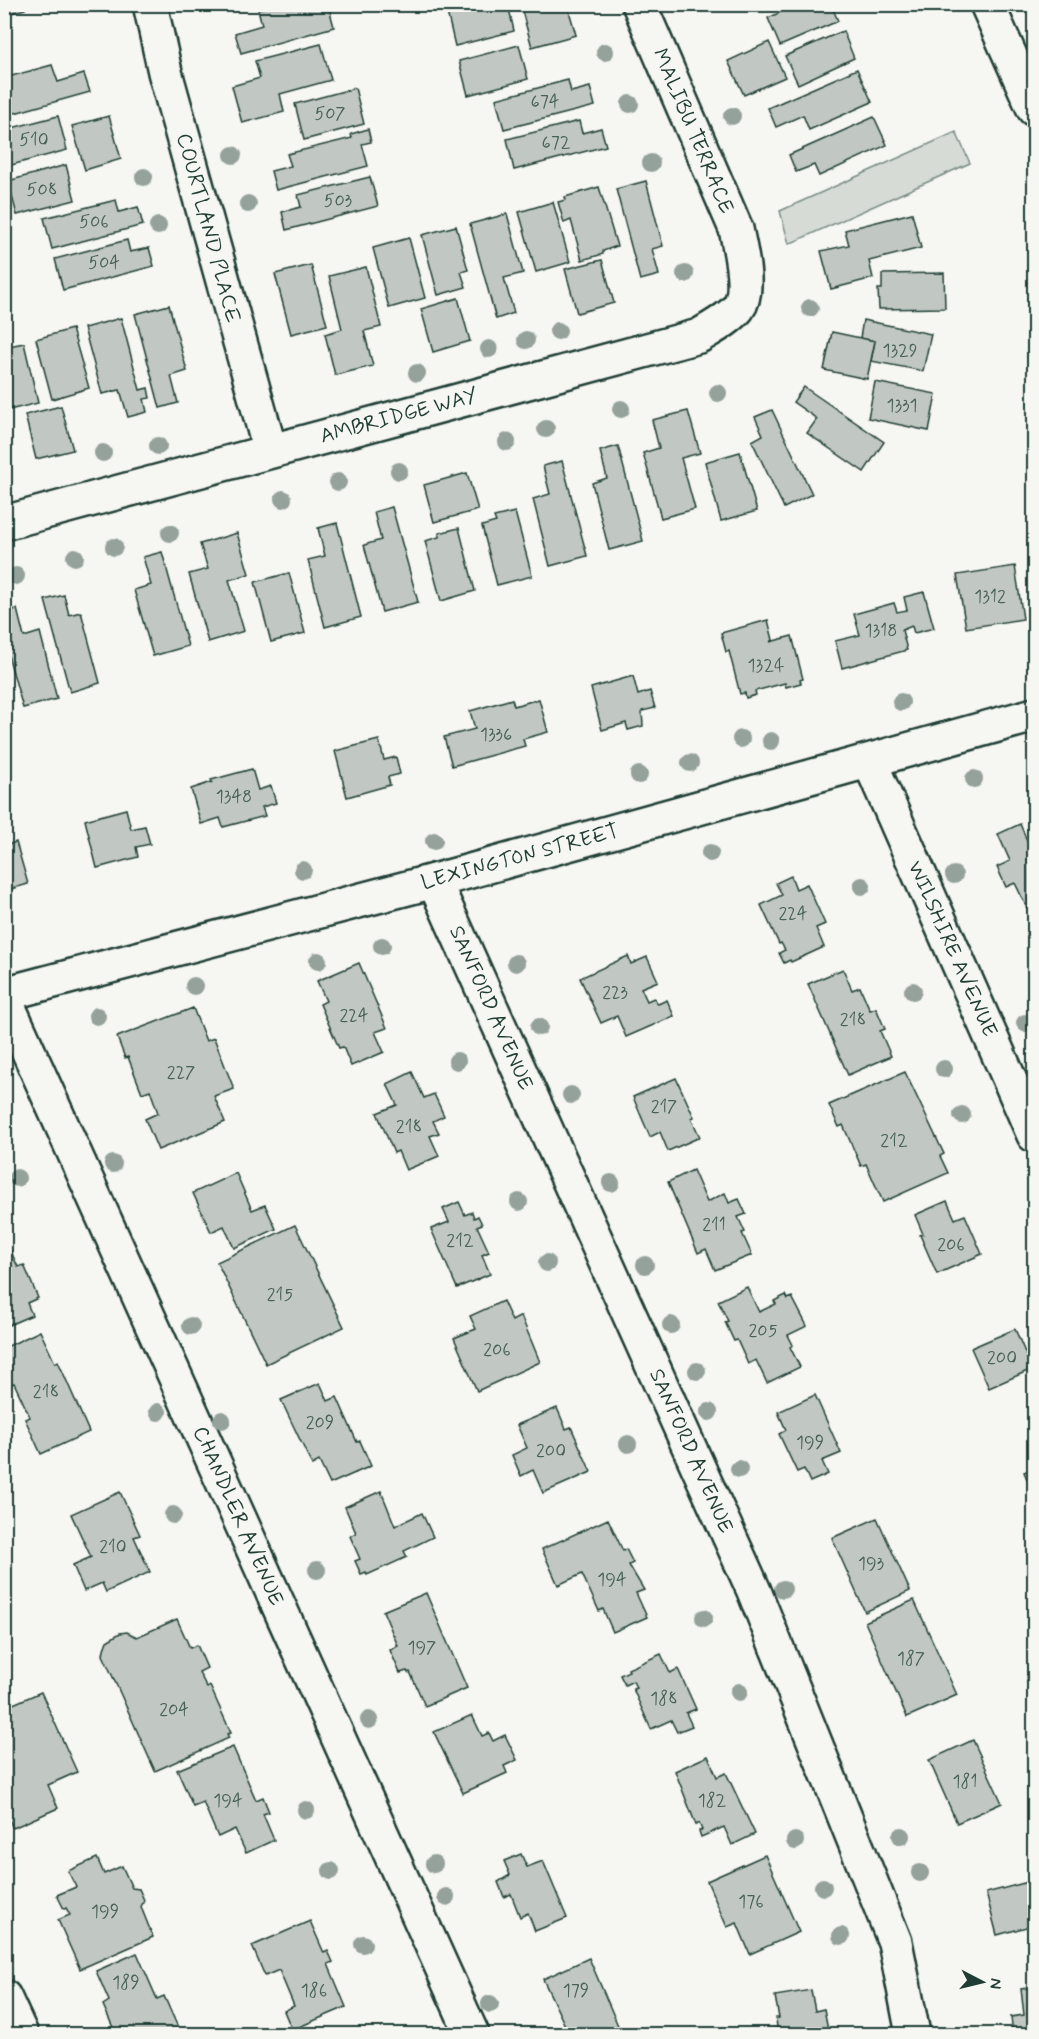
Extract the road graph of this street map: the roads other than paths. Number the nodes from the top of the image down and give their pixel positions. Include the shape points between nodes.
1 (150, 4) edge
2 (639, 4) edge
3 (987, 4) edge
4 (1035, 109) edge
5 (743, 259) joint
6 (270, 450) junction
7 (4, 523) edge
8 (1035, 715) edge
9 (870, 762) junction
10 (434, 881) junction
11 (4, 995) edge
12 (1035, 1135) edge
13 (4, 1997) edge
14 (21, 2034) edge
15 (472, 2034) edge
16 (913, 2034) edge

1 - 6 street, COURTLAND PLACE via 165,72
2 - 5 street, MALIBU TERRACE via 736,229
3 - 4 street
5 - 6 street, AMBRIDGE WAY via 744,284 739,307 699,336
6 - 7 street, AMBRIDGE WAY
8 - 9 street, LEXINGTON STREET
9 - 10 street, LEXINGTON STREET
9 - 12 street, WILSHIRE AVENUE
10 - 11 street, LEXINGTON STREET
10 - 16 street, SANFORD AVENUE via 754,1591 895,1942
11 - 15 street, CHANDLER AVENUE
13 - 14 street

